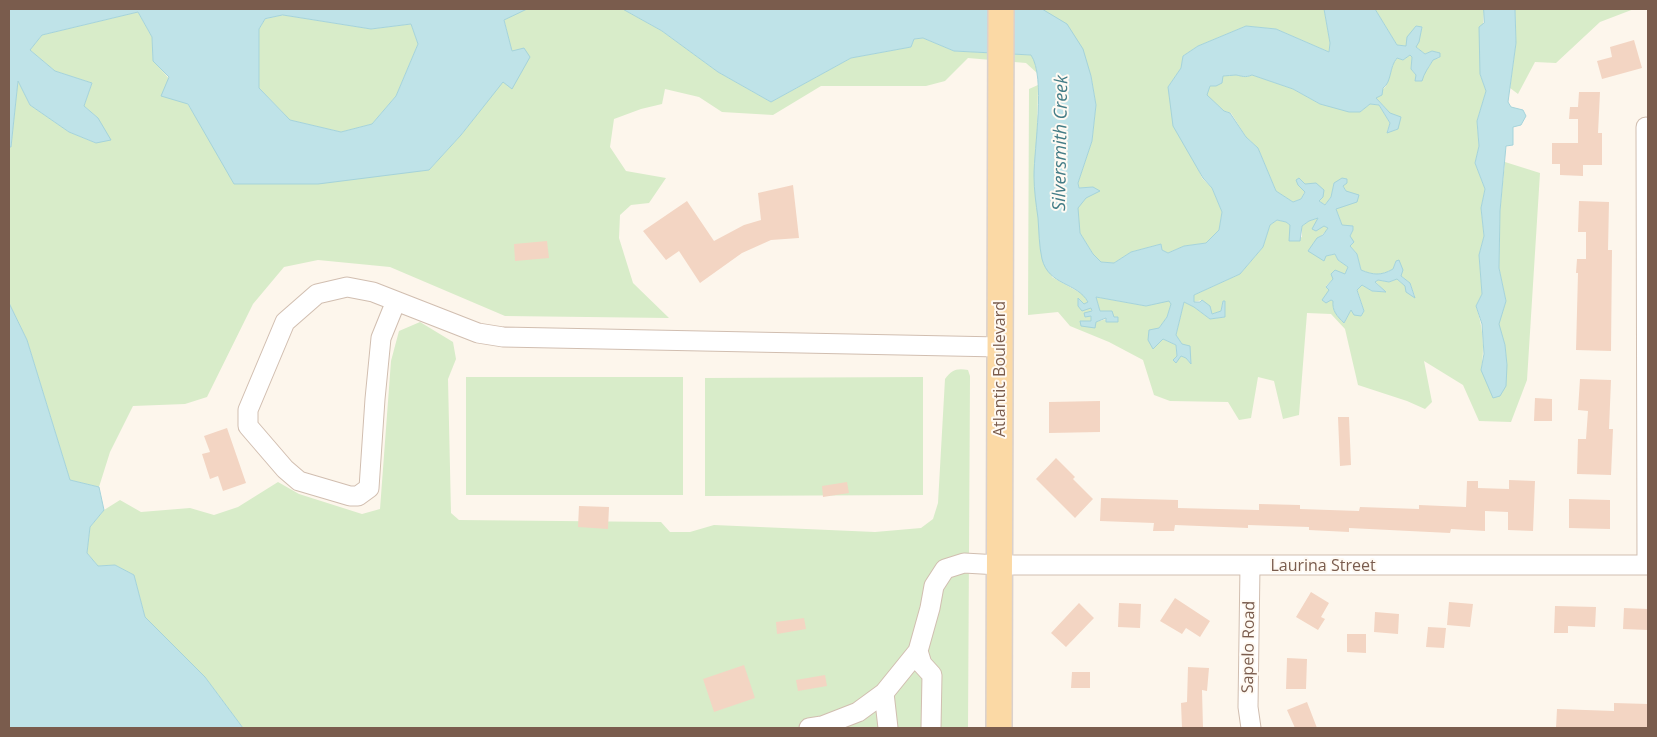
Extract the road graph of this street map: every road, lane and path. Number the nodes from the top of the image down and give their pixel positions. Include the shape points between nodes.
1 (1001, 9) edge
2 (1646, 127) dead end
3 (396, 301) junction
4 (1000, 347) junction
5 (999, 565) junction
6 (1648, 565) edge
7 (1250, 566) junction
8 (918, 650) junction
9 (884, 693) junction
10 (809, 728) edge
11 (888, 728) edge
12 (931, 728) edge
13 (999, 728) edge
14 (1251, 728) edge

1 - 4 main road, Atlantic Boulevard
2 - 6 street
3 - 3 street via 347,287 317,294 284,322 248,410 248,426 285,469 300,480 350,496 358,496 369,488 381,338
3 - 4 street via 478,333 503,337
4 - 5 main road, Atlantic Boulevard
5 - 7 street, Laurina Street
5 - 8 street, Laurina Street via 964,563 945,569 934,586
5 - 13 main road, Atlantic Boulevard
6 - 7 street, Laurina Street
7 - 14 street, Sapelo Road via 1248,707
8 - 9 street
8 - 12 street via 922,664 932,674
9 - 10 street via 858,712
9 - 11 street

